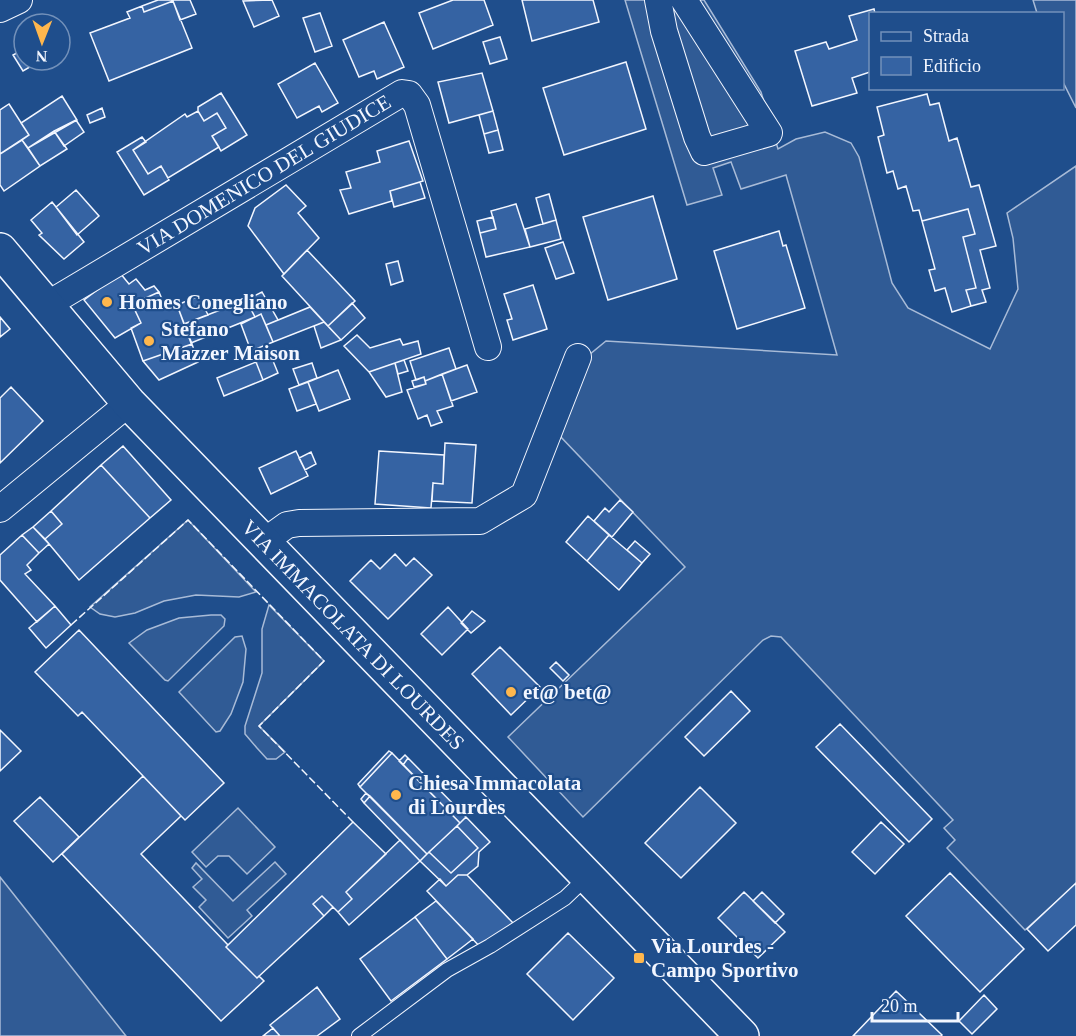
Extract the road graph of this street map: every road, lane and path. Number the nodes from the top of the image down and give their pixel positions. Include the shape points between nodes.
1 (658, 0) edge
2 (684, 0) edge
3 (0, 250) edge
4 (45, 306) junction
5 (488, 347) dead end
6 (578, 357) dead end
7 (129, 403) junction
8 (0, 509) edge
9 (262, 543) junction
10 (587, 877) junction
11 (359, 1036) edge
12 (742, 1036) edge

1 - 2 street via 696,137 704,152 769,133
3 - 4 street, VIA IMMACOLATA DI LOURDES
4 - 5 street, VIA DOMENICO DEL GIUDICE via 402,93 409,94 417,105
4 - 7 street, VIA IMMACOLATA DI LOURDES
6 - 9 street via 524,495 480,521 299,523 286,525
7 - 8 street
7 - 9 street, VIA IMMACOLATA DI LOURDES
9 - 10 street, VIA IMMACOLATA DI LOURDES
10 - 11 lane via 565,898 447,970
10 - 12 street, VIA IMMACOLATA DI LOURDES

